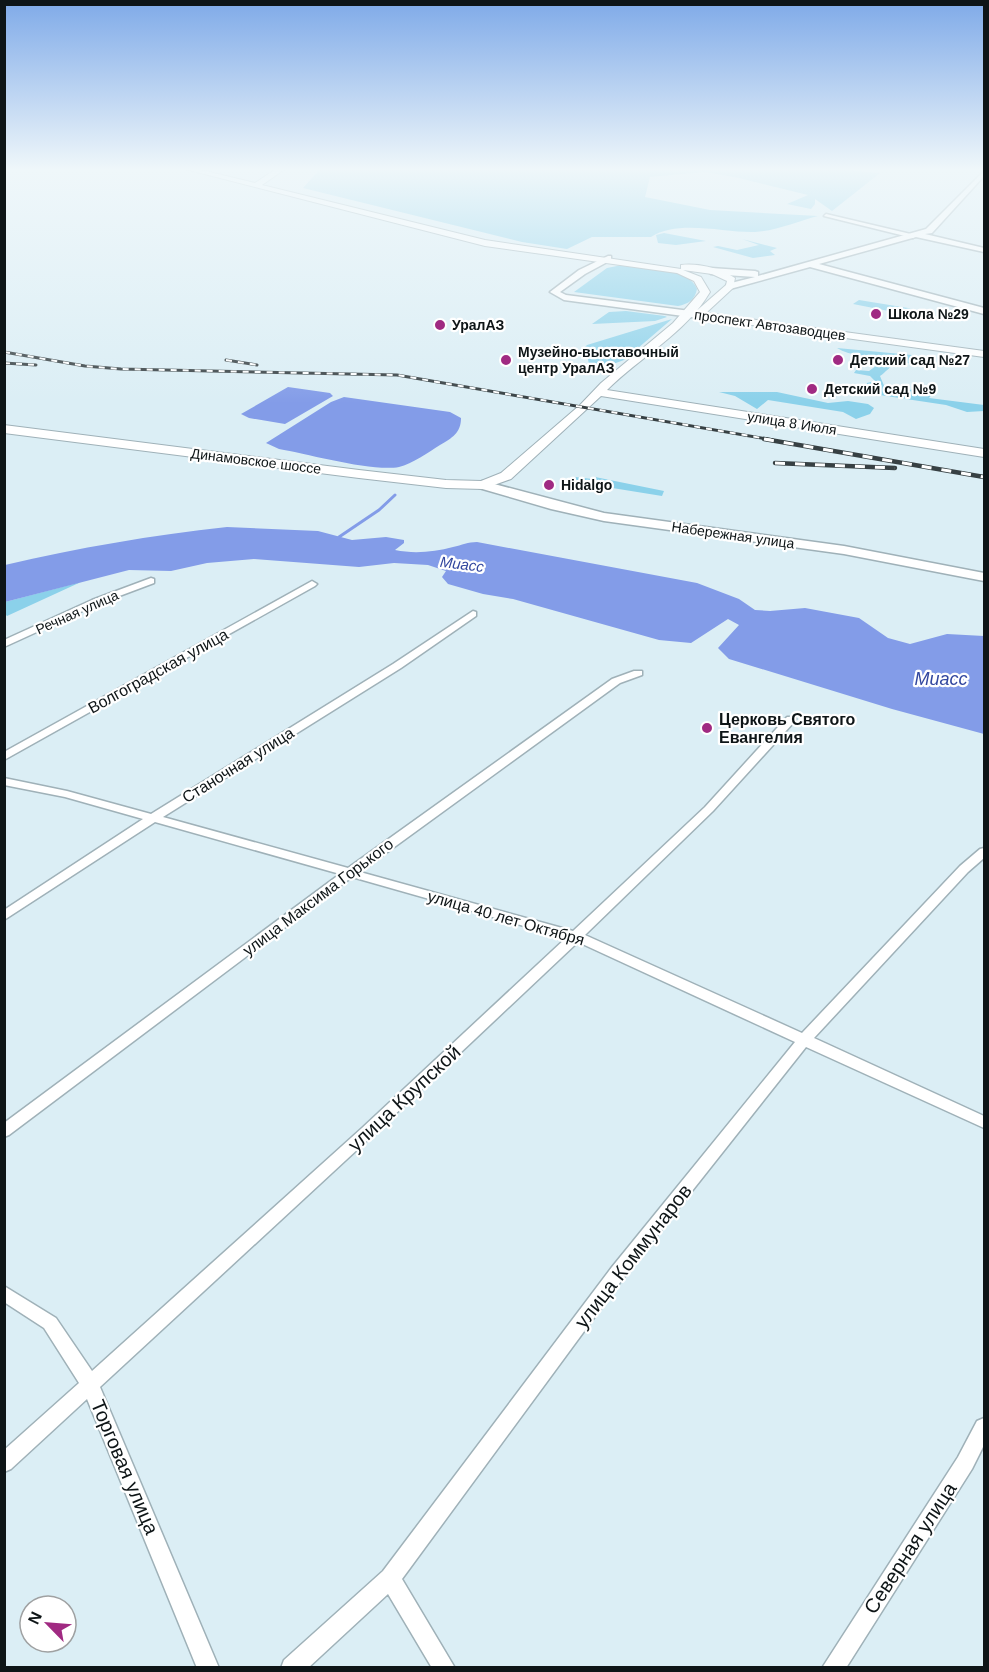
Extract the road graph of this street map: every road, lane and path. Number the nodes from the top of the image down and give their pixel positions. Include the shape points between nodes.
1 (509, 247) edge
2 (871, 247) edge
3 (521, 249) junction
4 (558, 255) junction
5 (610, 260) junction
6 (809, 264) junction
7 (711, 271) junction
8 (582, 272) junction
9 (772, 274) junction
10 (730, 286) junction
11 (984, 311) edge
12 (692, 314) junction
13 (984, 350) edge
14 (984, 354) edge
15 (631, 379) junction
16 (600, 393) junction
17 (665, 403) junction
18 (4, 429) edge
19 (984, 453) edge
20 (506, 476) junction
21 (483, 485) junction
22 (510, 493) junction
23 (984, 577) edge
24 (151, 581) dead end
25 (312, 584) dead end
26 (473, 614) dead end
27 (4, 644) edge
28 (638, 673) dead end
29 (790, 719) dead end
30 (4, 757) edge
31 (4, 781) edge
32 (153, 818) junction
33 (984, 852) edge
34 (350, 873) junction
35 (4, 916) edge
36 (576, 936) junction
37 (803, 1041) junction
38 (984, 1122) edge
39 (4, 1131) edge
40 (4, 1293) edge
41 (90, 1384) junction
42 (984, 1426) edge
43 (4, 1463) edge
44 (390, 1578) junction
45 (208, 1668) edge
46 (292, 1668) edge
47 (444, 1668) edge
48 (833, 1668) edge

1 - 3 main road
2 - 6 main road
3 - 4 main road
3 - 5 main road
4 - 5 main road
4 - 8 main road via 581,261 585,266
5 - 7 main road
5 - 8 main road
5 - 12 main road via 679,271 698,279 705,292
5 - 12 main road, проспект Автозаводцев via 568,293
6 - 9 main road
6 - 11 main road
7 - 9 main road
7 - 10 main road via 727,276 732,280
8 - 12 main road, проспект Автозаводцев via 554,291 556,294
9 - 10 main road
10 - 12 main road
12 - 13 main road, проспект Автозаводцев
12 - 14 main road, проспект Автозаводцев
12 - 15 main road
12 - 16 main road
15 - 16 main road
15 - 17 main road
16 - 17 main road, улица 8 Июля
16 - 20 main road
17 - 19 main road, улица 8 Июля
18 - 21 main road, Динамовское шоссе via 359,474
20 - 21 main road, Динамовское шоссе
20 - 22 main road via 504,487
21 - 22 main road, Набережная улица
22 - 23 main road, Набережная улица via 604,517 848,551
24 - 27 street, Речная улица
25 - 30 street, Волгоградская улица
26 - 32 street, Станочная улица
28 - 34 street, улица Максима Горького via 616,681
29 - 36 street, улица Крупской via 709,809
31 - 32 street, улица 40 лет Октября
32 - 34 street, улица 40 лет Октября
32 - 35 street, Станочная улица
33 - 37 street, улица Коммунаров
34 - 36 street, улица 40 лет Октября
34 - 39 street, улица Максима Горького
36 - 37 street, улица 40 лет Октября
36 - 41 street, улица Крупской
37 - 38 street, улица 40 лет Октября
37 - 44 street, улица Коммунаров via 618,1272
40 - 41 street, Торговая улица via 50,1323
41 - 43 street, улица Крупской
41 - 45 street, Торговая улица
42 - 48 street, Северная улица via 965,1463
44 - 46 street, улица Коммунаров
44 - 47 street

